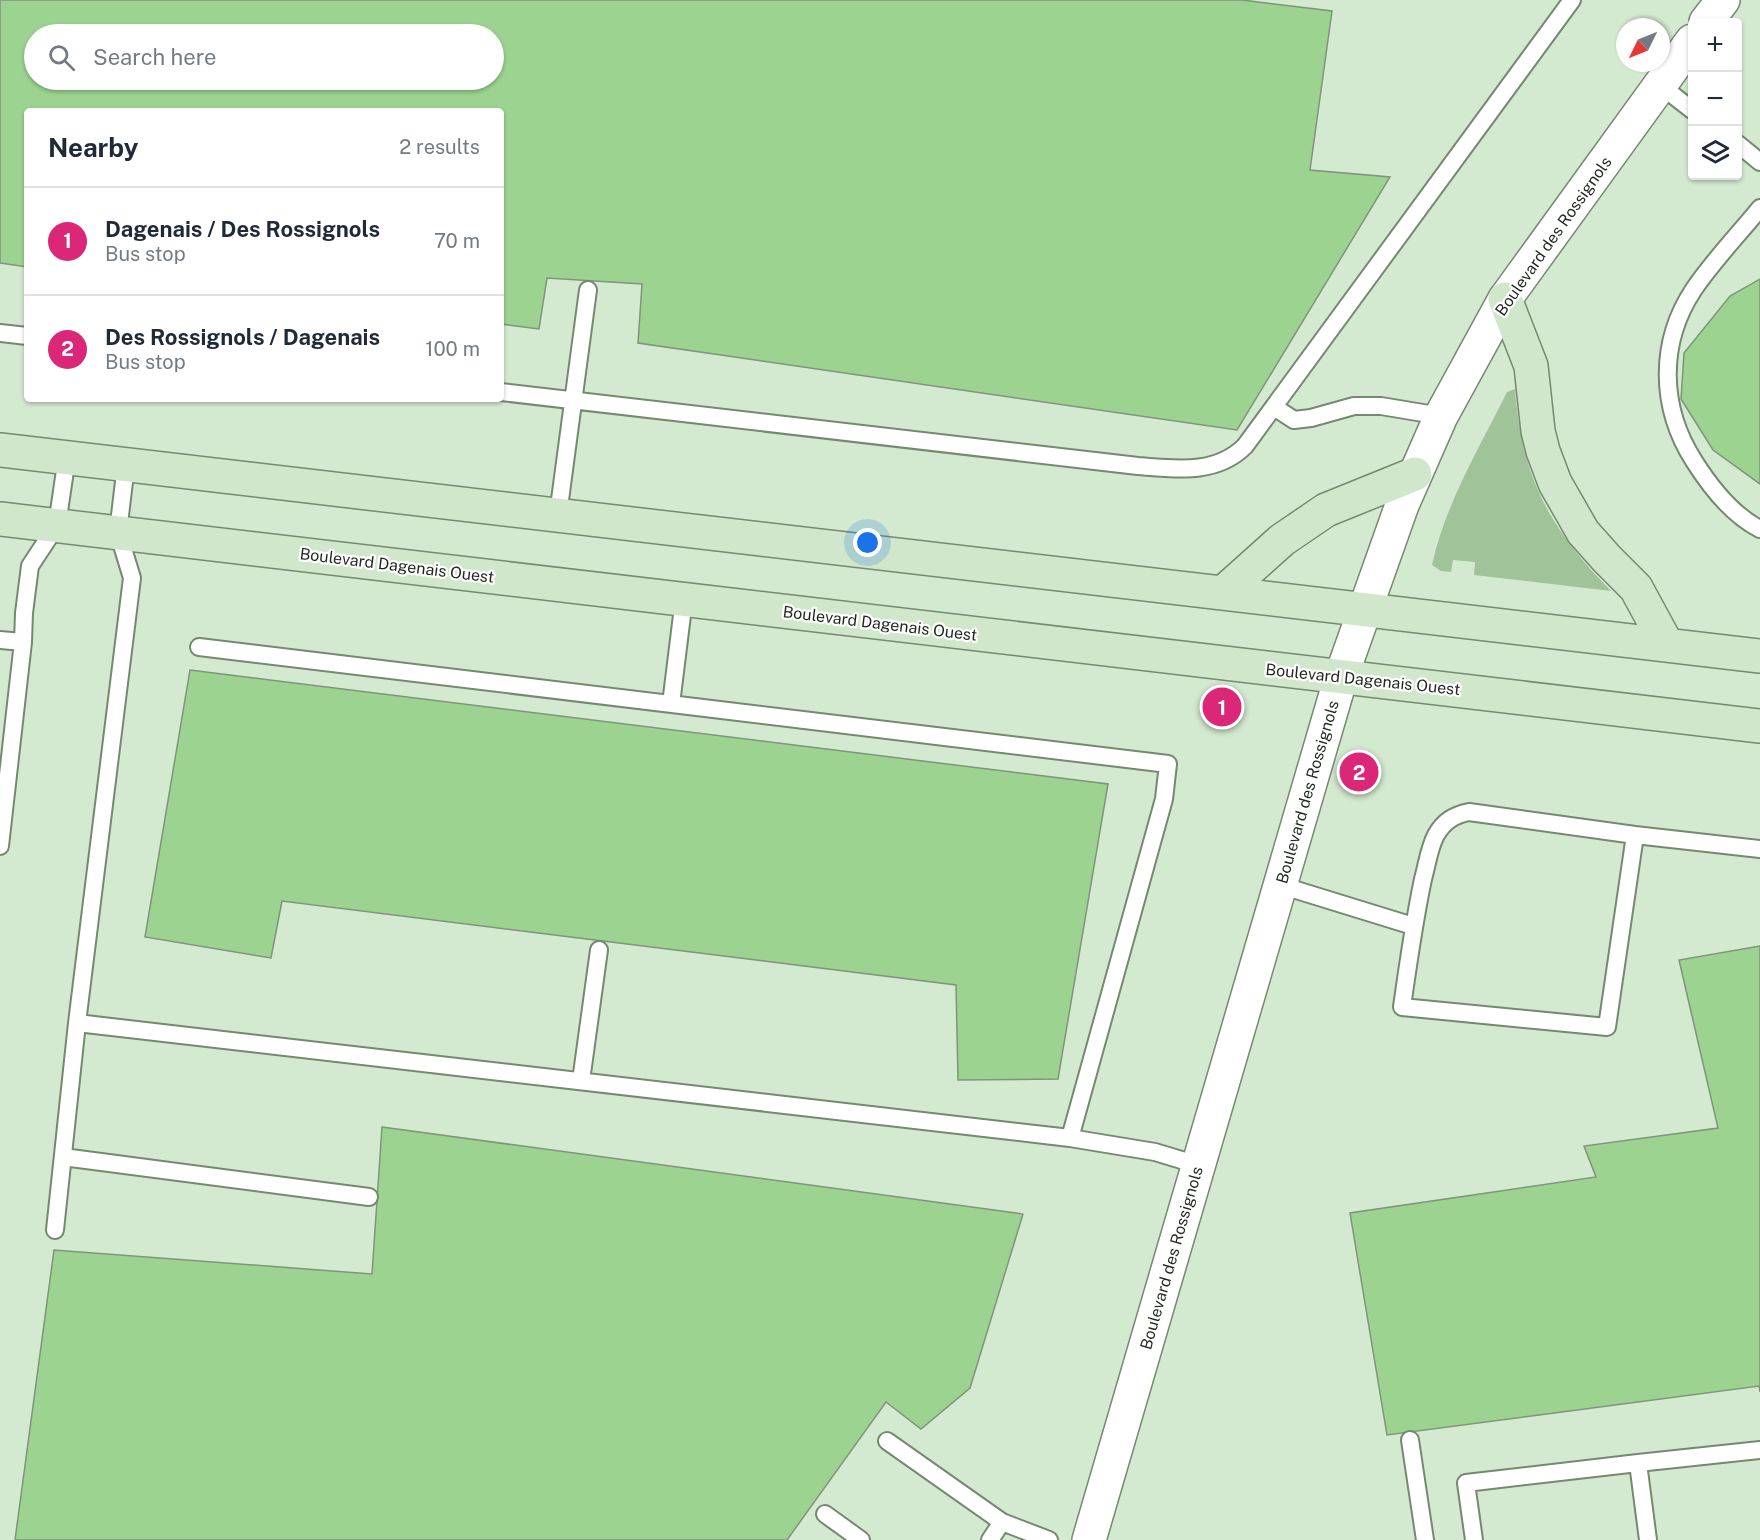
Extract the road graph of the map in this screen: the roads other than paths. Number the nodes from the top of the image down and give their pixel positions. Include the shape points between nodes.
1 (1572, 0) edge
2 (1723, 0) edge
3 (1709, 18) edge
4 (1688, 46) edge
5 (1660, 85) junction
6 (1688, 107) edge
7 (1742, 148) edge
8 (1760, 162) edge
9 (1760, 208) edge
10 (588, 290) dead end
11 (1505, 299) junction
12 (0, 333) edge
13 (24, 336) edge
14 (504, 392) edge
15 (573, 400) junction
16 (1274, 407) junction
17 (1441, 416) junction
18 (0, 450) edge
19 (67, 457) junction
20 (126, 465) junction
21 (1415, 474) junction
22 (558, 515) junction
23 (0, 519) edge
24 (57, 525) junction
25 (1760, 529) edge
26 (118, 532) junction
27 (1224, 592) junction
28 (684, 599) junction
29 (1365, 609) junction
30 (0, 640) edge
31 (23, 642) junction
32 (1667, 645) junction
33 (199, 647) dead end
34 (1760, 656) edge
35 (1341, 677) junction
36 (671, 704) junction
37 (1760, 726) edge
38 (1635, 835) junction
39 (0, 846) edge
40 (1760, 849) edge
41 (1280, 885) junction
42 (1413, 926) junction
43 (599, 950) dead end
44 (76, 1023) junction
45 (581, 1082) junction
46 (1070, 1138) junction
47 (63, 1157) junction
48 (1198, 1165) junction
49 (369, 1197) dead end
50 (55, 1230) dead end
51 (1410, 1440) dead end
52 (887, 1441) dead end
53 (1760, 1450) edge
54 (1638, 1463) junction
55 (825, 1514) dead end
56 (1002, 1522) junction
57 (861, 1540) edge
58 (990, 1540) edge
59 (1049, 1540) edge
60 (1089, 1540) edge
61 (1425, 1540) edge
62 (1474, 1540) edge
63 (1648, 1540) edge

1 - 16 lane
2 - 3 street
4 - 5 street, Boulevard des Rossignols
5 - 6 lane
5 - 11 street, Boulevard des Rossignols
7 - 8 lane
9 - 25 lane via 1703,277 1682,310 1674,328 1666,384 1677,427 1701,473 1734,512
10 - 15 lane
11 - 17 street, Boulevard des Rossignols
11 - 32 main road via 1531,366 1538,431 1555,483 1583,532 1636,588
12 - 13 lane
14 - 15 lane
15 - 16 lane via 1177,469 1220,464 1235,455
15 - 22 lane
16 - 17 lane via 1294,420 1354,406 1381,406
17 - 21 street, Boulevard des Rossignols
18 - 19 main road
19 - 20 main road
19 - 24 lane
20 - 22 main road
20 - 26 lane
21 - 27 main road via 1326,510 1282,540
21 - 29 street, Boulevard des Rossignols
22 - 27 main road
23 - 24 main road, Boulevard Dagenais Ouest
24 - 26 main road, Boulevard Dagenais Ouest
24 - 31 lane via 30,566
26 - 28 main road, Boulevard Dagenais Ouest
26 - 44 lane via 132,578
27 - 29 main road
28 - 35 main road, Boulevard Dagenais Ouest
28 - 36 lane
29 - 32 main road
29 - 35 street, Boulevard des Rossignols
30 - 31 lane
31 - 39 lane
32 - 34 main road
33 - 36 lane
35 - 37 main road, Boulevard Dagenais Ouest
35 - 41 street, Boulevard des Rossignols
36 - 46 lane via 1168,764 1164,799
38 - 40 lane
38 - 42 lane via 1469,812 1456,815 1435,836
38 - 42 lane via 1607,1027 1402,1007
41 - 42 lane
41 - 48 street, Boulevard des Rossignols
43 - 45 lane
44 - 45 lane
44 - 47 lane
45 - 46 lane
46 - 48 lane via 1155,1152
47 - 49 lane
47 - 50 lane
48 - 60 street, Boulevard des Rossignols
51 - 61 lane
52 - 56 lane
53 - 54 lane
54 - 62 lane via 1466,1484
54 - 63 lane
55 - 57 lane
56 - 58 lane
56 - 59 lane

